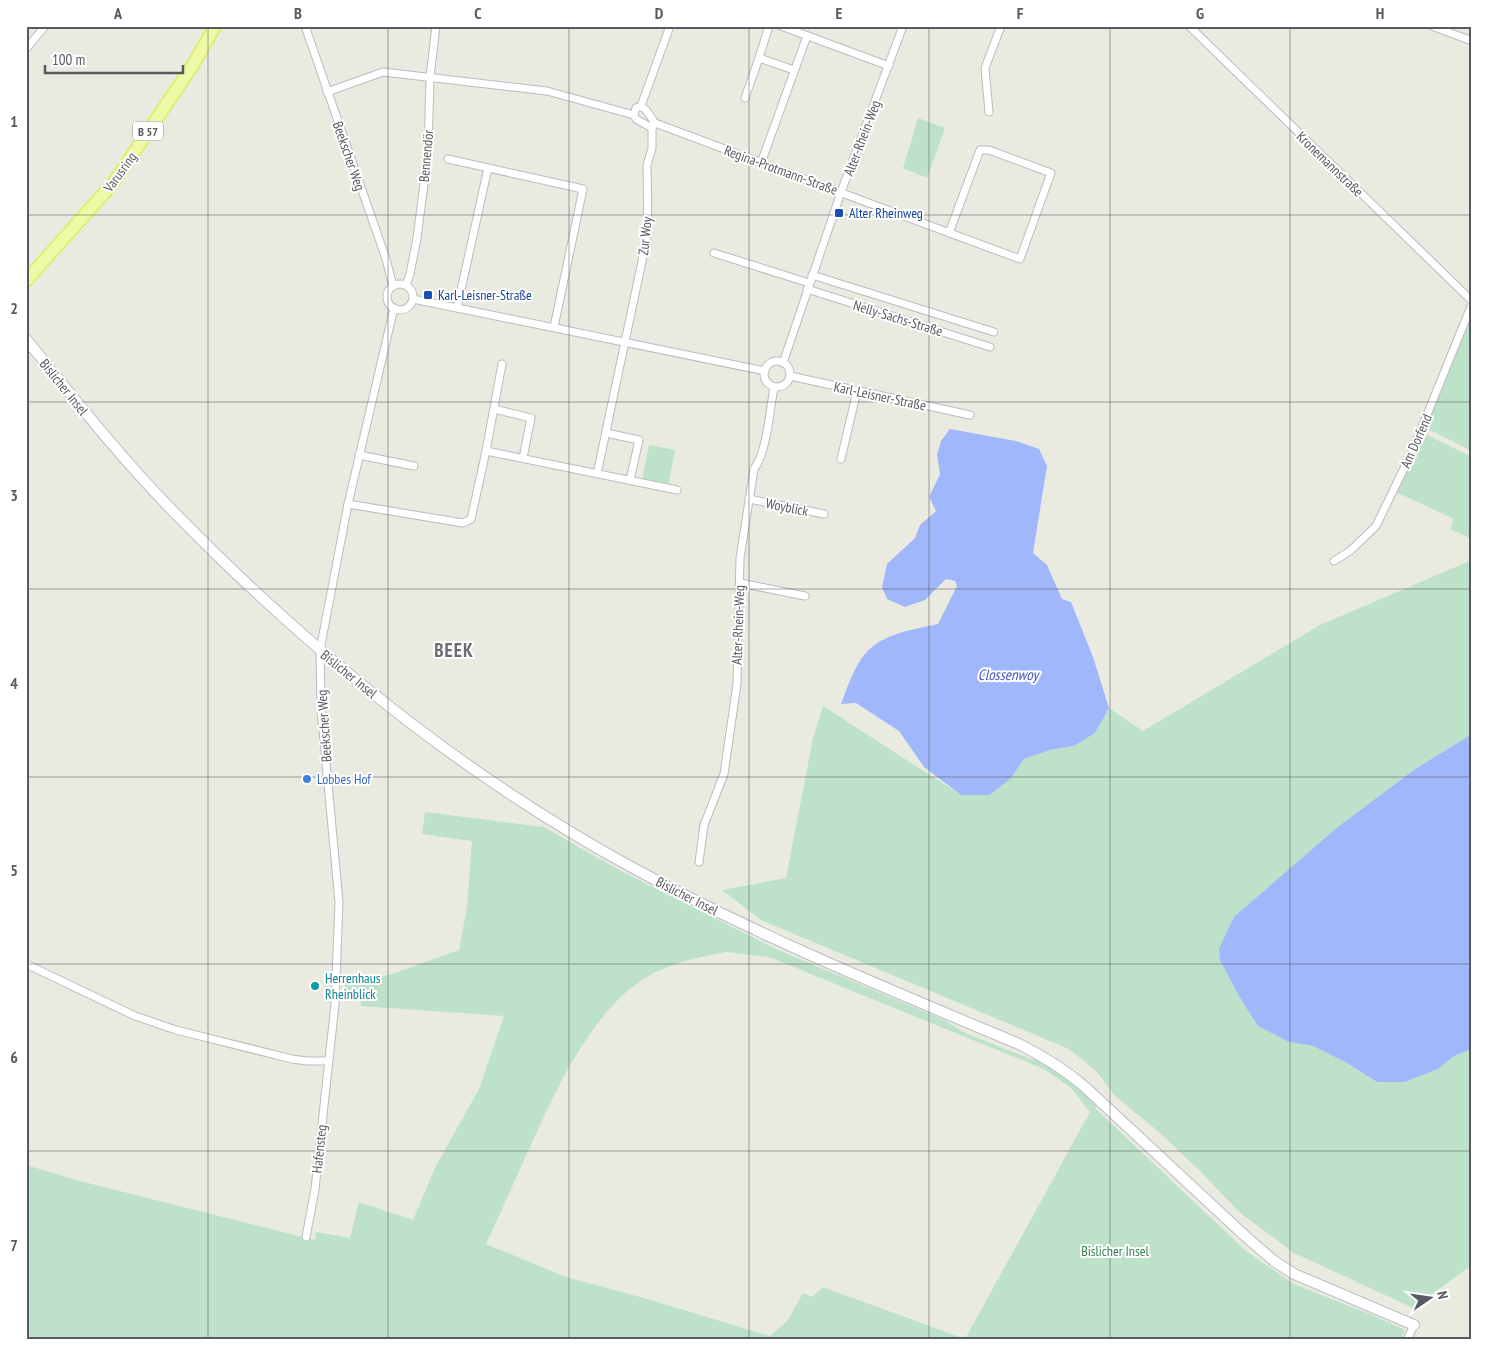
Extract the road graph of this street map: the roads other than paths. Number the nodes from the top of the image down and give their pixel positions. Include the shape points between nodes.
1 (45, 26) edge
2 (215, 26) edge
3 (305, 26) edge
4 (436, 26) edge
5 (670, 26) edge
6 (769, 26) edge
7 (781, 26) edge
8 (903, 26) edge
9 (1001, 26) edge
10 (1189, 26) edge
11 (1432, 26) edge
12 (807, 36) junction
13 (1472, 40) edge
14 (26, 49) edge
15 (759, 58) junction
16 (889, 66) junction
17 (794, 70) junction
18 (430, 77) junction
19 (327, 92) junction
20 (745, 98) dead end
21 (641, 106) junction
22 (988, 112) dead end
23 (634, 115) junction
24 (653, 126) junction
25 (448, 159) dead end
26 (761, 163) junction
27 (488, 168) junction
28 (841, 192) junction
29 (949, 233) junction
30 (714, 254) dead end
31 (26, 281) edge
32 (809, 282) junction
33 (406, 285) junction
34 (393, 286) junction
35 (413, 299) junction
36 (1472, 302) edge
37 (394, 308) junction
38 (457, 308) junction
39 (554, 327) junction
40 (994, 332) dead end
41 (26, 340) edge
42 (625, 343) junction
43 (990, 347) dead end
44 (783, 363) junction
45 (502, 364) dead end
46 (765, 371) junction
47 (790, 376) junction
48 (774, 387) junction
49 (856, 391) junction
50 (494, 409) junction
51 (970, 415) dead end
52 (606, 433) junction
53 (486, 451) junction
54 (360, 455) junction
55 (523, 458) junction
56 (841, 459) dead end
57 (414, 466) dead end
58 (597, 474) junction
59 (630, 480) junction
60 (677, 490) dead end
61 (749, 499) junction
62 (348, 504) junction
63 (824, 514) dead end
64 (1334, 561) dead end
65 (740, 583) junction
66 (805, 596) dead end
67 (320, 650) junction
68 (699, 862) dead end
69 (26, 964) edge
70 (328, 1061) junction
71 (306, 1237) dead end
72 (1414, 1325) joint
73 (1407, 1340) edge

1 - 14 street
2 - 31 main road, Varusring / B 57 via 114,182
3 - 19 street, Beekscher Weg
4 - 18 street, Bennendör
5 - 21 street
6 - 15 street
7 - 12 street
8 - 16 street, Alter-Rhein-Weg
9 - 22 street via 985,68
10 - 36 street, Kronemannstraße
11 - 13 street
12 - 16 street
12 - 17 street
15 - 17 street
15 - 20 street
16 - 28 street, Alter-Rhein-Weg
17 - 26 street
18 - 19 street, Regina-Protmann-Straße via 383,72
18 - 23 street, Regina-Protmann-Straße via 547,91
18 - 33 street, Bennendör via 428,153 417,238
19 - 34 street, Beekscher Weg
21 - 23 street via 636,108
21 - 24 street, Regina-Protmann-Straße
23 - 24 street, Regina-Protmann-Straße
24 - 26 street, Regina-Protmann-Straße
24 - 42 street, Zur Woy via 647,165 648,233
25 - 27 street
26 - 28 street, Regina-Protmann-Straße
27 - 38 street
27 - 39 street via 583,189
28 - 29 street, Regina-Protmann-Straße
28 - 32 street, Alter-Rhein-Weg
29 - 29 street, Regina-Protmann-Straße via 1020,259 1051,173 989,150 980,150
30 - 32 street
32 - 40 street, Nelly-Sachs-Straße
32 - 43 street, Nelly-Sachs-Straße
32 - 44 street, Alter-Rhein-Weg
33 - 34 street
33 - 35 street via 412,290
34 - 37 street via 387,298
35 - 37 street via 410,306 402,310
35 - 38 street
36 - 64 street, Am Dorfend via 1418,438 1376,526 1350,551
37 - 54 street, Beekscher Weg
38 - 39 street
39 - 42 street
41 - 67 main road, Bislicher Insel via 170,508 243,581
42 - 46 street
42 - 52 street, Zur Woy
44 - 46 street via 772,363
44 - 47 street
45 - 50 street
46 - 48 street via 766,379
47 - 48 street via 786,384
47 - 49 street, Karl-Leisner-Straße
48 - 61 street, Alter-Rhein-Weg via 763,451 754,468
49 - 51 street, Karl-Leisner-Straße
49 - 56 street
50 - 53 street
50 - 55 street via 531,418
52 - 58 street, Zur Woy
52 - 59 street via 639,440
53 - 55 street
53 - 62 street via 471,519 463,523
54 - 57 street
54 - 62 street, Beekscher Weg
55 - 58 street
58 - 59 street
59 - 60 street
61 - 63 street, Woyblick
61 - 65 street, Alter-Rhein-Weg via 740,558
62 - 67 street, Beekscher Weg
65 - 66 street
65 - 68 street, Alter-Rhein-Weg via 737,684 724,774 704,825
67 - 70 street, Beekscher Weg via 321,709 339,902 335,1004
67 - 72 main road, Bislicher Insel via 484,776 621,862 779,942 1048,1059 1085,1087 1274,1261 1294,1274
69 - 70 street via 111,1006 176,1030 292,1059
70 - 71 street, Hafensteg
72 - 73 street, Bislicher Insel

